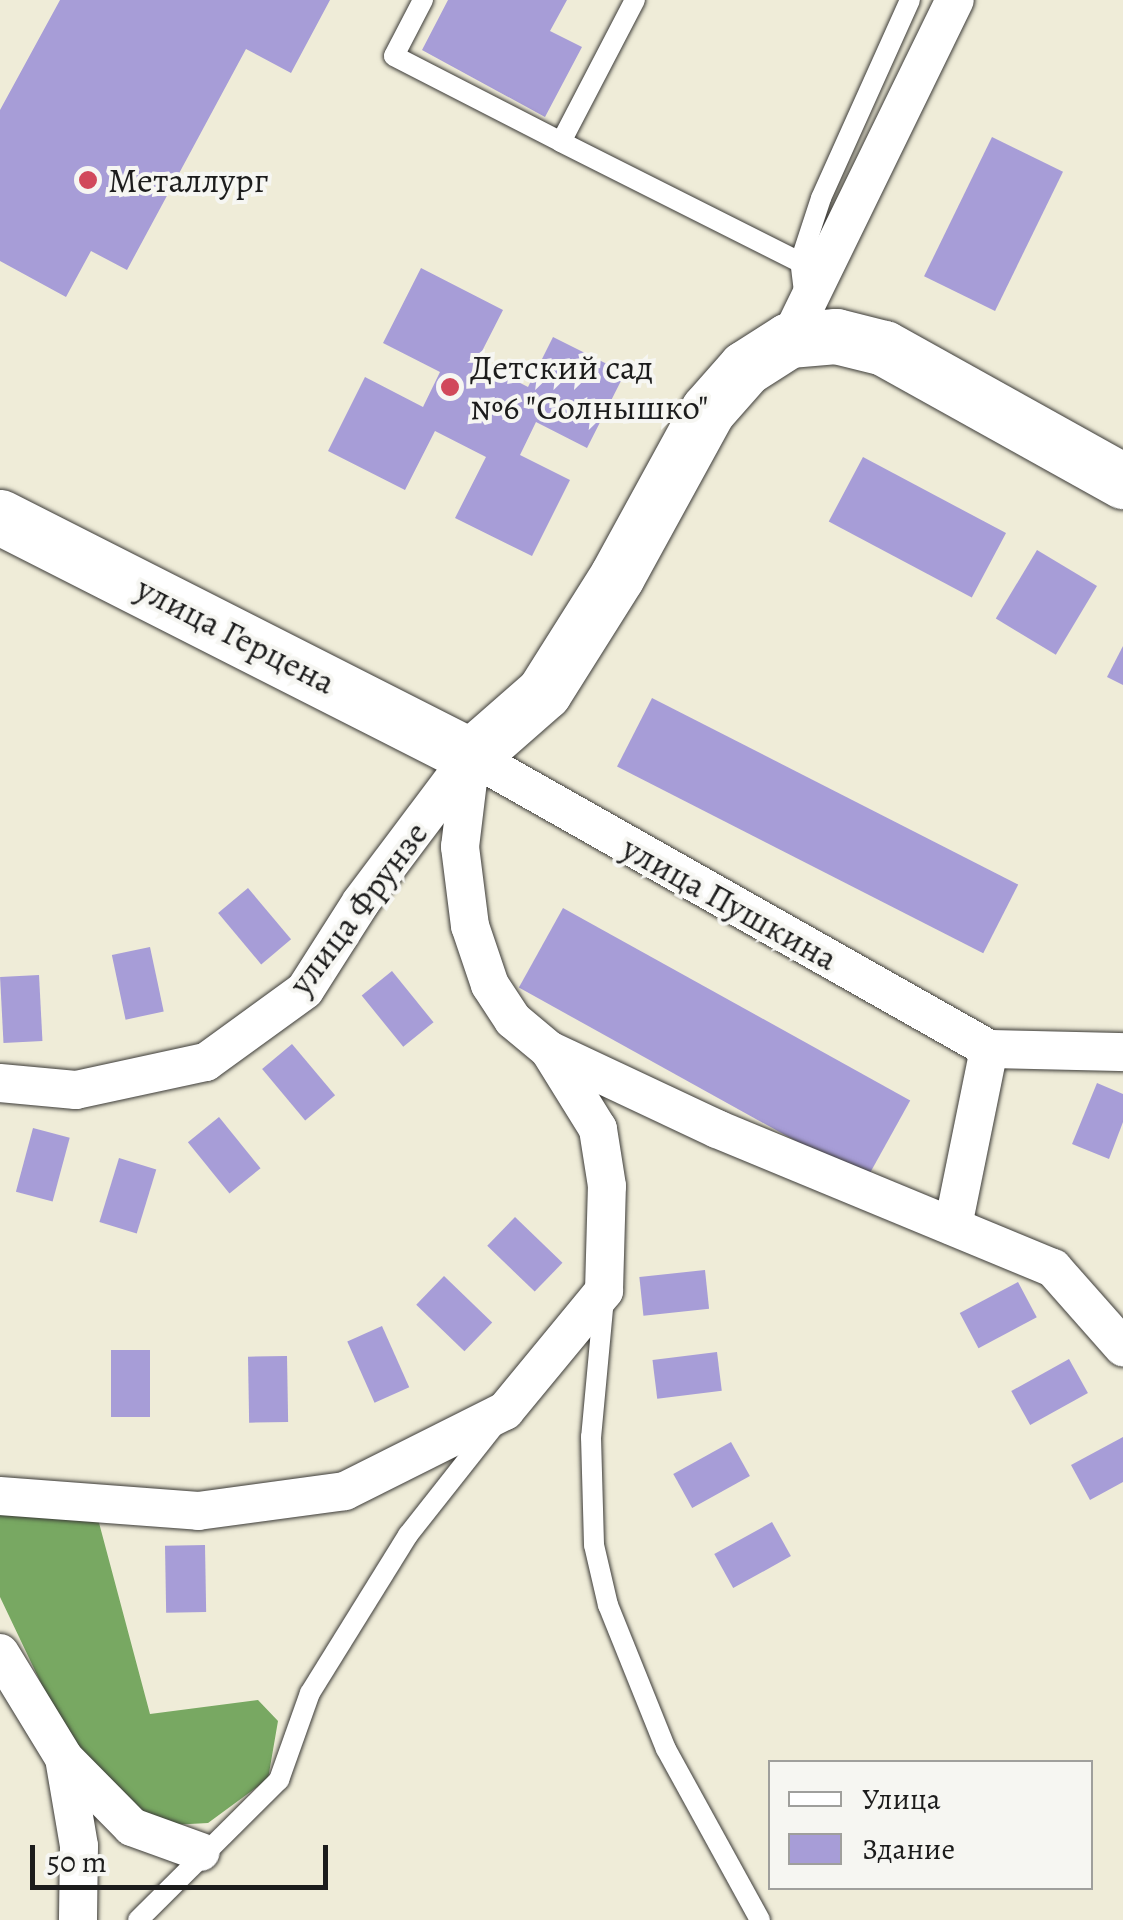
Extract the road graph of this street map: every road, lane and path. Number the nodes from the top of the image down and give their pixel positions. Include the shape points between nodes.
1 (424, 0) edge
2 (634, 0) edge
3 (910, 0) edge
4 (955, 0) edge
5 (561, 142) junction
6 (800, 262) junction
7 (797, 323) junction
8 (1123, 481) edge
9 (0, 517) edge
10 (470, 756) junction
11 (989, 1049) junction
12 (549, 1050) junction
13 (1123, 1052) edge
14 (0, 1084) edge
15 (953, 1226) junction
16 (604, 1292) junction
17 (1123, 1347) edge
18 (505, 1411) junction
19 (0, 1496) edge
20 (0, 1653) edge
21 (64, 1758) junction
22 (202, 1852) junction
23 (78, 1920) edge
24 (138, 1920) edge
25 (760, 1920) edge

1 - 5 lane via 394,56
2 - 5 lane
3 - 6 lane via 820,198
4 - 7 street
5 - 6 lane
6 - 7 lane
7 - 8 street via 884,348
7 - 10 street via 708,410 544,692
9 - 10 street, улица Герцена
10 - 11 street, улица Пушкина
10 - 12 street via 460,847 470,926 490,985 513,1020
10 - 14 street, улица Фрунзе via 361,902 306,990 206,1062 76,1090
11 - 13 street, улица Пушкина
11 - 15 street
12 - 15 street via 717,1129
12 - 16 street via 598,1129 607,1186
15 - 17 street via 1053,1268
16 - 18 street
16 - 25 lane via 592,1438 594,1545 608,1605 666,1749
18 - 19 street via 345,1491 198,1511
18 - 22 lane via 408,1535 310,1693 279,1780
20 - 21 street
21 - 22 street via 132,1827
21 - 23 street via 79,1846
22 - 24 lane

